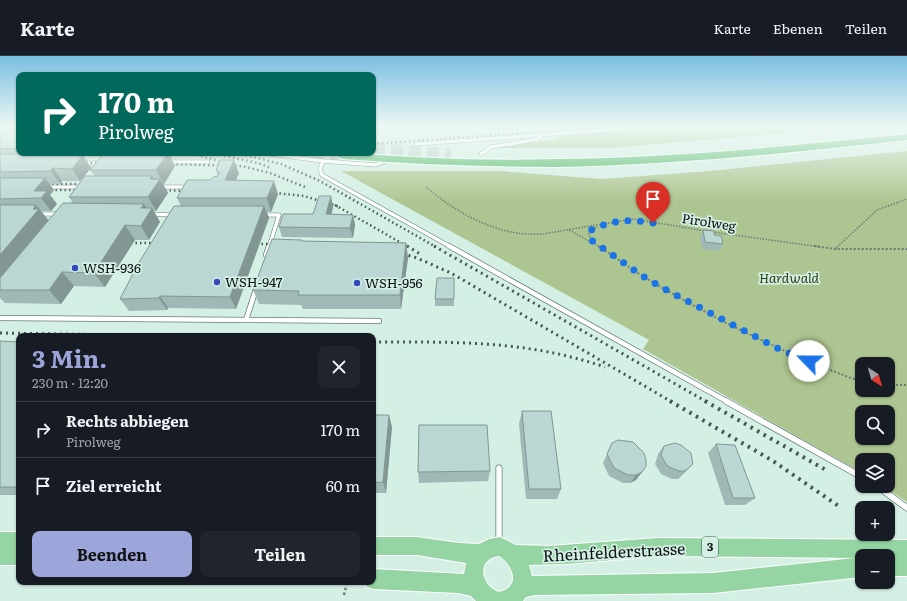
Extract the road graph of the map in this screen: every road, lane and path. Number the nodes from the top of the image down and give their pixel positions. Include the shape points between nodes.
1 (485, 151) edge
2 (622, 151) edge
3 (765, 151) edge
4 (450, 154) tunnel mouth
5 (481, 154) junction
6 (285, 156) edge
7 (344, 156) dead end
8 (388, 160) junction
9 (323, 161) junction
10 (166, 162) edge
11 (208, 162) dead end
12 (76, 163) edge
13 (100, 168) edge
14 (39, 187) edge
15 (85, 187) edge
16 (158, 187) edge
17 (190, 187) edge
18 (426, 187) dead end
19 (907, 199) edge
20 (36, 214) edge
21 (144, 214) edge
22 (176, 214) edge
23 (255, 215) edge
24 (60, 220) edge
25 (601, 226) junction
26 (568, 229) junction
27 (591, 240) junction
28 (835, 249) junction
29 (907, 249) edge
30 (264, 263) edge
31 (257, 285) edge
32 (0, 318) edge
33 (246, 320) junction
34 (378, 322) dead end
35 (855, 380) edge
36 (895, 384) edge
37 (907, 385) edge
38 (499, 468) dead end
39 (855, 473) edge
40 (887, 493) edge
41 (907, 508) edge
42 (0, 541) edge
43 (16, 541) edge
44 (376, 546) edge
45 (907, 549) edge
46 (498, 552) junction
47 (0, 555) edge
48 (16, 555) edge
49 (895, 566) edge
50 (907, 566) edge
51 (855, 567) edge
52 (376, 579) edge
53 (346, 585) edge
54 (477, 587) junction
55 (520, 588) junction
56 (344, 596) dead end
57 (497, 601) edge
58 (501, 601) edge

1 - 5 lane
2 - 5 highway
3 - 8 highway via 616,162 499,164
4 - 5 highway
6 - 9 lane
7 - 8 highway
8 - 9 lane via 376,165
9 - 39 lane via 320,169 322,175
10 - 11 lane
12 - 13 lane via 105,162
14 - 15 lane
16 - 17 lane
18 - 26 path, Pirolweg via 445,203 509,233 527,235
19 - 28 path via 877,210
20 - 24 lane via 65,214
21 - 22 lane
23 - 30 lane via 279,215
25 - 26 path, Pirolweg
25 - 27 path via 592,229
25 - 28 path, Pirolweg via 619,220 633,219
26 - 27 path
27 - 35 path via 647,279 700,309 781,350
28 - 29 path, Pirolweg
31 - 33 lane
32 - 33 lane
33 - 34 lane
36 - 37 path
38 - 46 lane
40 - 41 lane
42 - 43 main road
44 - 46 main road, Rheinfelderstrasse / 3 via 417,546 459,553
45 - 46 main road, Rheinfelderstrasse / 3 via 657,547 553,556
46 - 54 main road via 477,559 473,573
46 - 55 main road via 522,570
47 - 48 main road
49 - 50 main road
51 - 55 main road via 713,583 535,585
52 - 54 main road via 458,583
53 - 56 path
54 - 57 main road via 487,598
55 - 58 main road via 512,598

